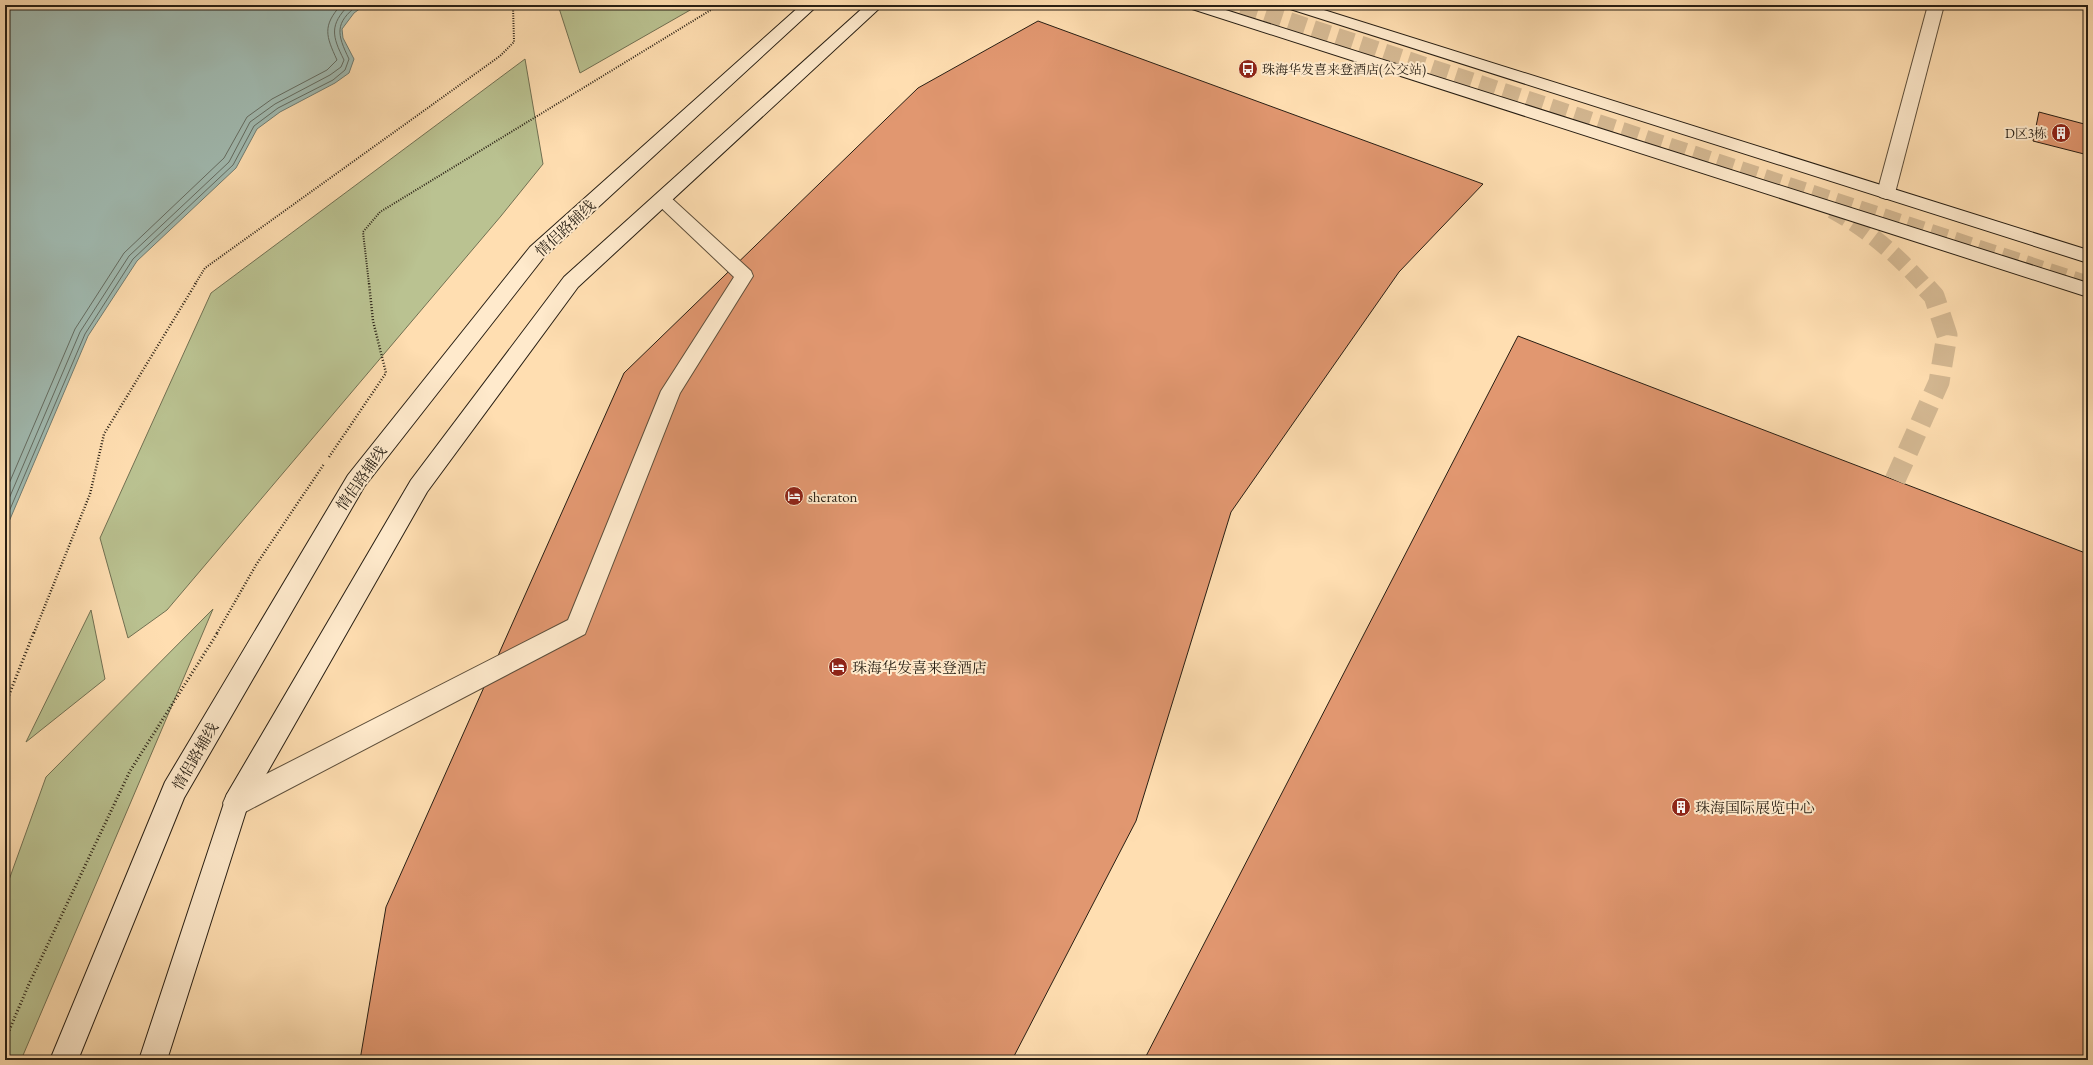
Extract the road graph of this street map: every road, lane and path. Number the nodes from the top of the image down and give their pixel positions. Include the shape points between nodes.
1 (512, 5) edge
2 (718, 5) edge
3 (810, 5) edge
4 (875, 5) edge
5 (1194, 5) edge
6 (1292, 5) edge
7 (1936, 5) edge
8 (1886, 192) junction
9 (662, 199) junction
10 (2088, 257) edge
11 (2088, 290) edge
12 (5, 705) edge
13 (236, 803) junction
14 (5, 1040) edge
15 (64, 1060) edge
16 (153, 1060) edge

1 - 12 path via 514,42 500,56 205,268 104,434 90,494
2 - 14 path via 380,212 363,232 373,321 386,373 256,565 217,634 130,771
3 - 15 main road, 情侣路辅线 via 537,252 356,481 174,791
4 - 9 main road
5 - 11 main road
6 - 8 main road
7 - 8 main road
8 - 10 main road
9 - 13 main road via 571,282 419,486
9 - 13 main road via 744,276 671,391 577,627
13 - 16 main road

